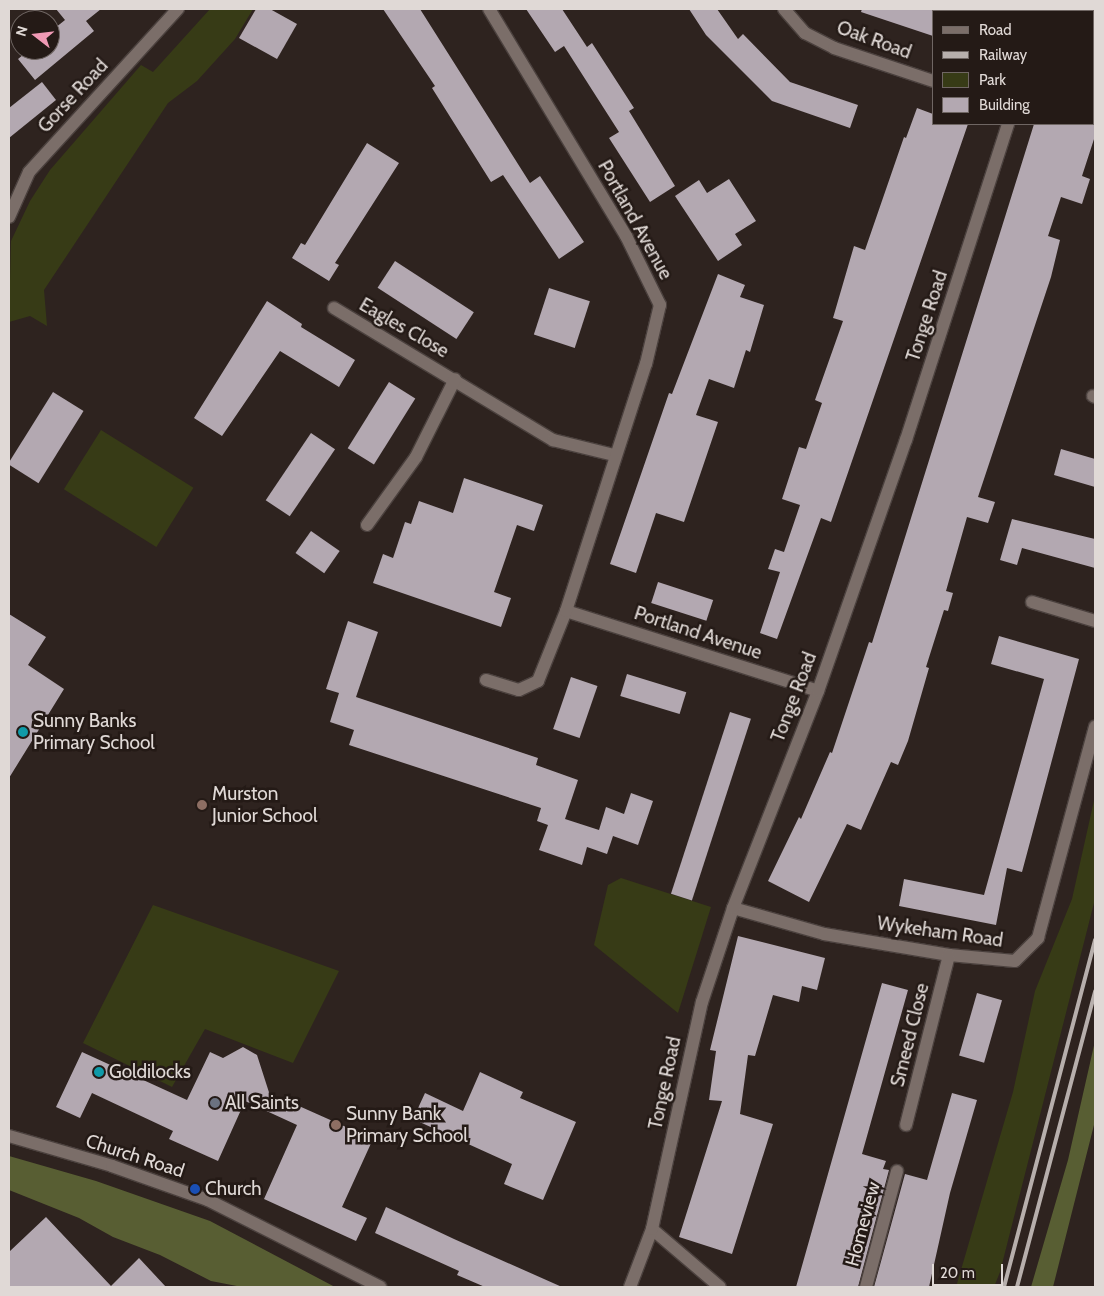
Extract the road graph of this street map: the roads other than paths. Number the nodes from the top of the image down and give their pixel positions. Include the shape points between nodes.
1 (178, 9) edge
2 (488, 9) edge
3 (784, 9) edge
4 (932, 81) edge
5 (1008, 125) edge
6 (9, 217) edge
7 (334, 308) dead end
8 (455, 379) junction
9 (614, 455) junction
10 (367, 525) dead end
11 (1032, 602) dead end
12 (566, 611) junction
13 (1095, 621) edge
14 (486, 680) dead end
15 (818, 691) junction
16 (1095, 727) edge
17 (733, 908) junction
18 (949, 955) junction
19 (906, 1125) dead end
20 (9, 1136) edge
21 (897, 1171) dead end
22 (652, 1229) junction
23 (380, 1287) edge
24 (630, 1287) edge
25 (720, 1287) edge
26 (866, 1287) edge

1 - 6 street, Gorse Road via 28,172
2 - 9 street, Portland Avenue via 626,236 660,305 646,364
3 - 4 street, Oak Road via 805,33 834,48
5 - 15 street, Tonge Road via 906,440
7 - 8 street, Eagles Close
8 - 9 street, Eagles Close via 553,440
8 - 10 street, Eagles Close via 416,457
9 - 12 street, Portland Avenue
11 - 13 street
12 - 14 street, Portland Avenue via 538,681 519,690
12 - 15 street, Portland Avenue
15 - 17 street, Tonge Road
16 - 18 street, Wykeham Road via 1038,938 1015,961
17 - 18 street, Wykeham Road via 824,934
17 - 22 street, Tonge Road via 702,1002
18 - 19 street, Smeed Close
20 - 23 street, Church Road via 112,1166 208,1200
21 - 26 street, Homeview
22 - 24 street, Tonge Road
22 - 25 street

